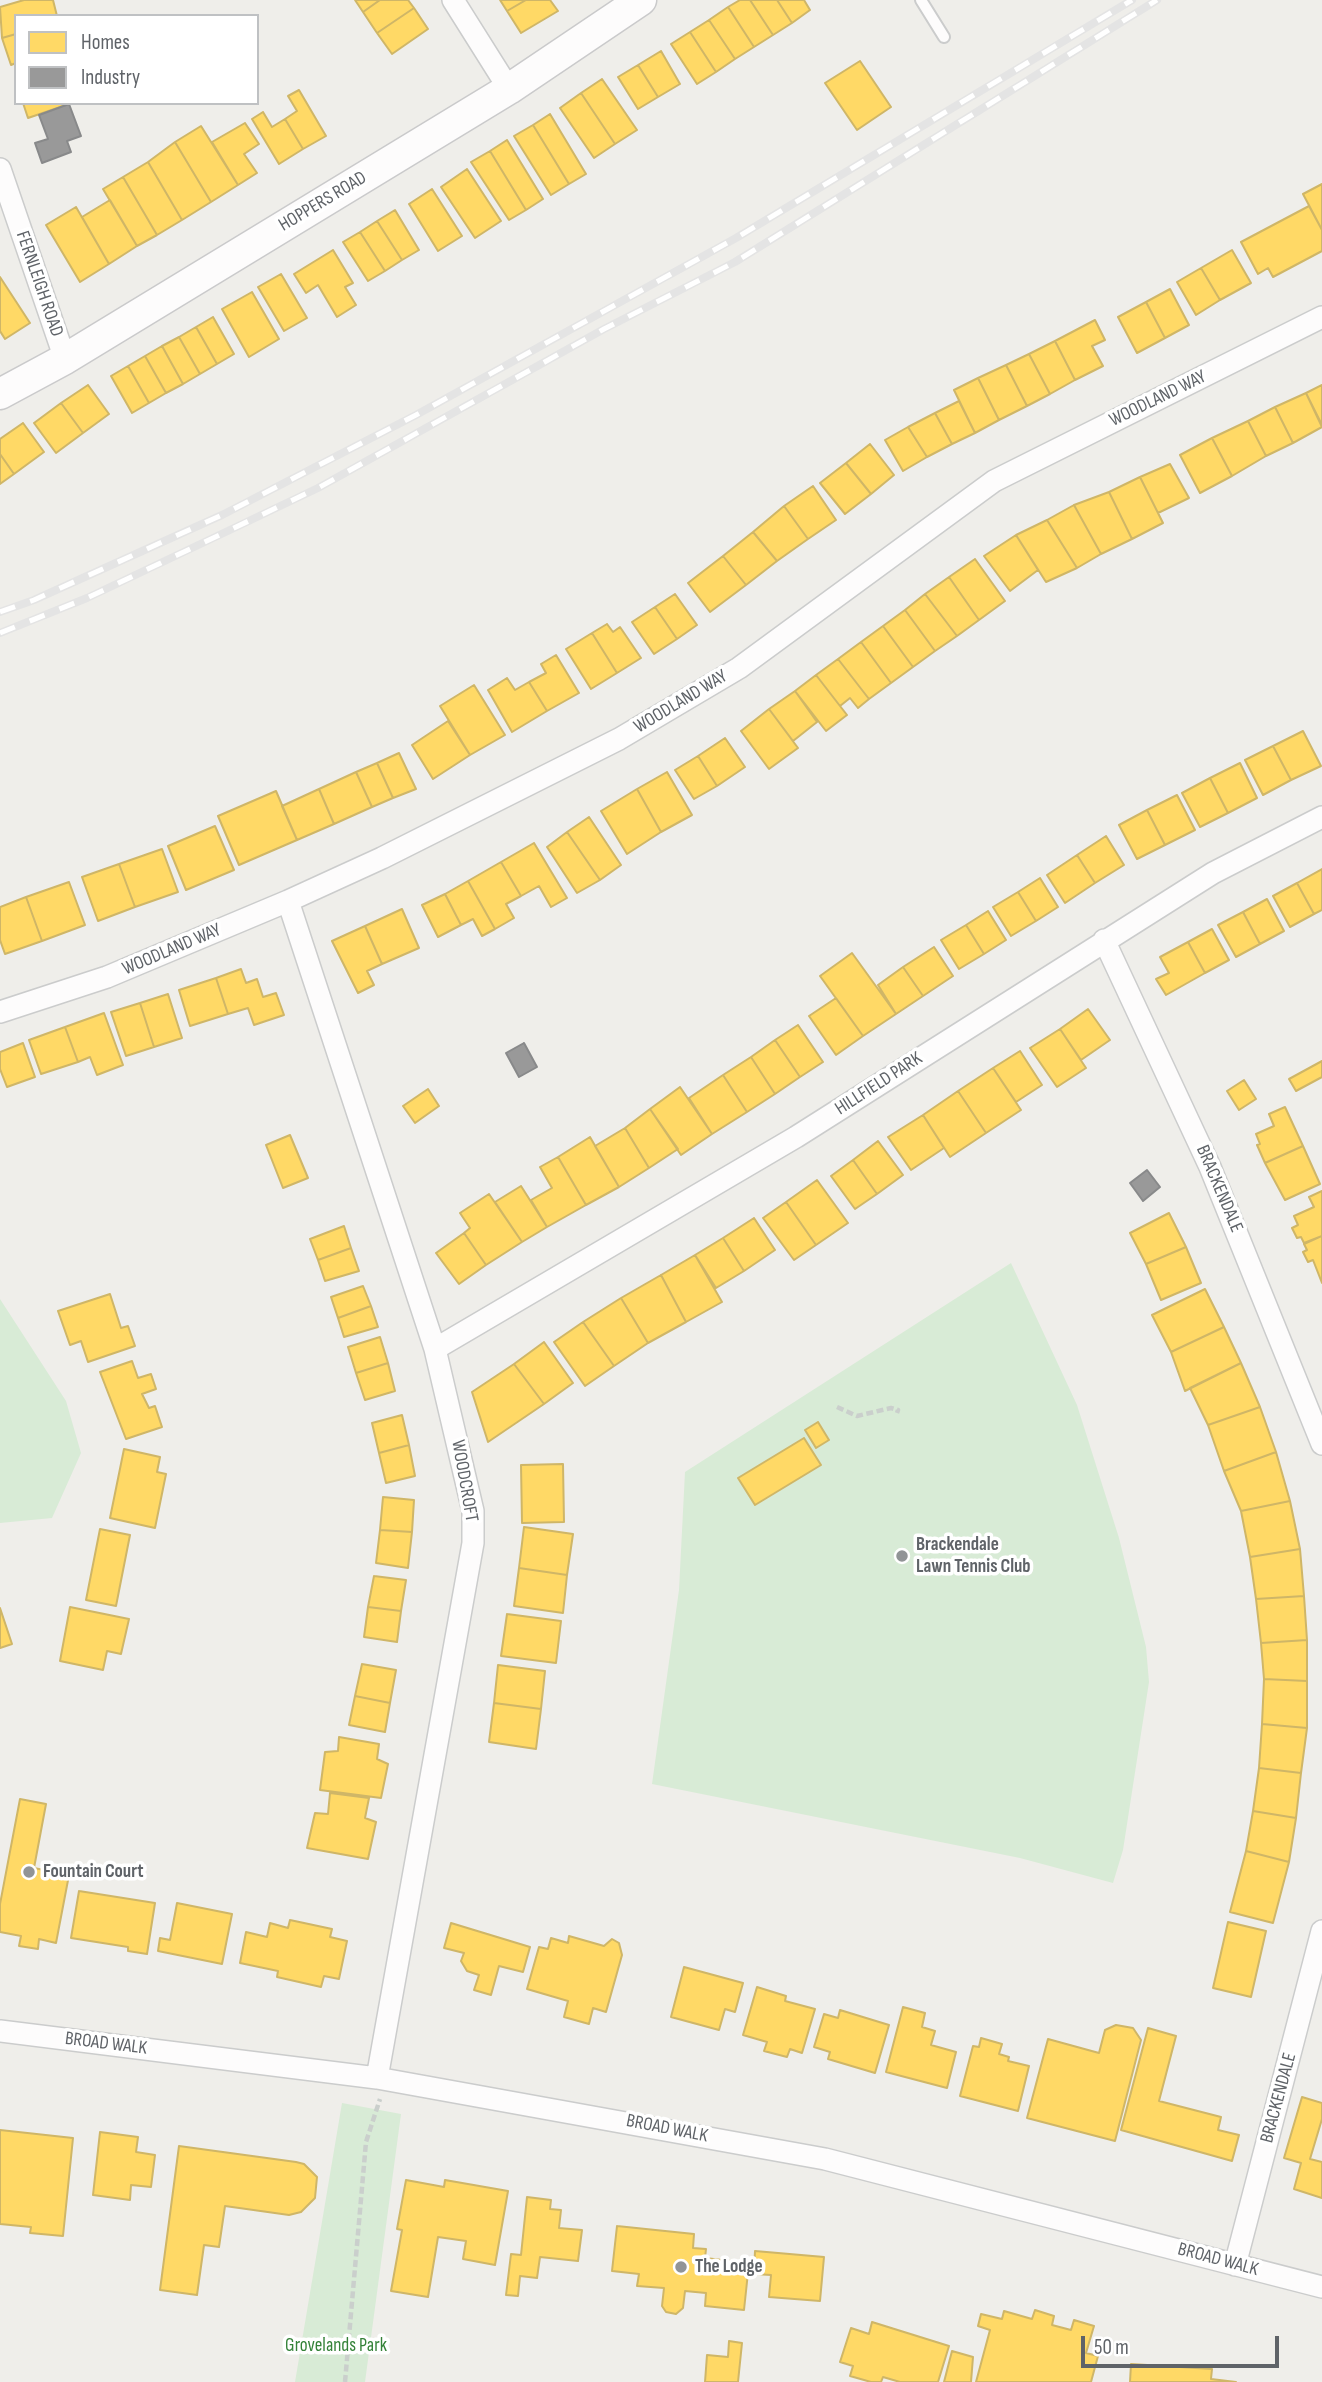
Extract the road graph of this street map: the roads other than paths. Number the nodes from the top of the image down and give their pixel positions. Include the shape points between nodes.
1 (453, 0) edge
2 (641, 0) edge
3 (921, 0) edge
4 (944, 37) dead end
5 (509, 89) junction
6 (0, 169) edge
7 (1322, 317) edge
8 (65, 359) junction
9 (0, 394) edge
10 (1322, 817) edge
11 (288, 901) junction
12 (1104, 940) junction
13 (0, 1012) edge
14 (435, 1349) junction
15 (1322, 1444) edge
16 (1322, 1931) edge
17 (0, 2031) edge
18 (382, 2079) junction
19 (1236, 2265) junction
20 (1322, 2287) edge

1 - 5 street
2 - 5 street, HOPPERS ROAD
3 - 4 lane
5 - 8 street, HOPPERS ROAD
6 - 8 street, FERNLEIGH ROAD
7 - 11 street, WOODLAND WAY via 994,481 739,668 620,739
8 - 9 street, HOPPERS ROAD
10 - 12 street, HILLFIELD PARK via 1213,873
11 - 13 street, WOODLAND WAY via 107,977
11 - 14 street, WOODCROFT
12 - 14 street, HILLFIELD PARK via 796,1137
12 - 15 street, BRACKENDALE via 1210,1167
14 - 18 street, WOODCROFT via 473,1511 473,1543
16 - 19 street, BRACKENDALE
17 - 18 street, BROAD WALK
18 - 19 street, BROAD WALK via 825,2159
19 - 20 street, BROAD WALK

